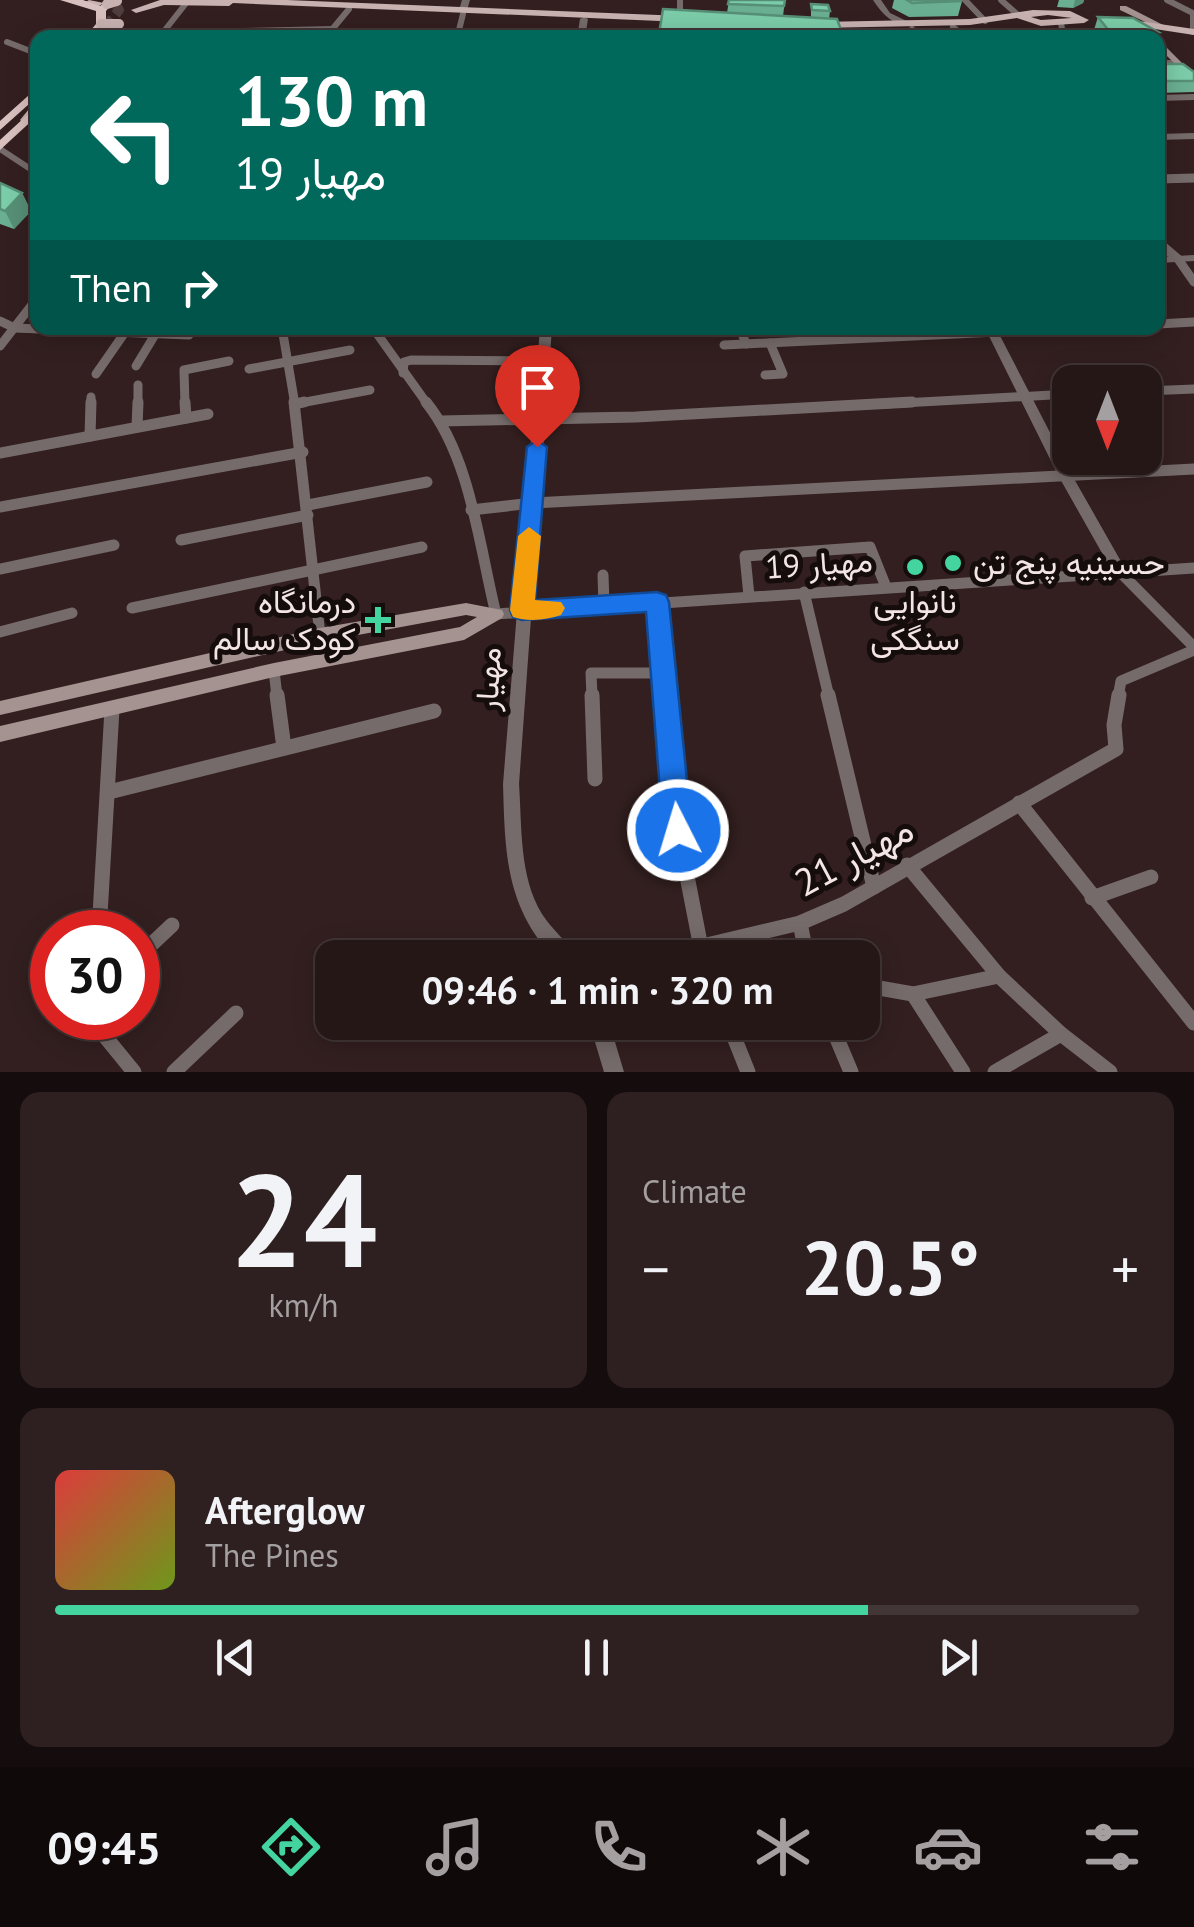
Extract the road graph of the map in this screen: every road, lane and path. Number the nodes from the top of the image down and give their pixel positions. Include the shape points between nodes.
1 (66, 0) edge
2 (218, 0) edge
3 (235, 0) edge
4 (680, 0) edge
5 (877, 0) edge
6 (966, 0) edge
7 (1001, 0) edge
8 (1113, 0) edge
9 (1166, 0) edge
10 (187, 2) edge
11 (106, 3) edge
12 (349, 4) edge
13 (136, 5) edge
14 (464, 8) edge
15 (1123, 8) junction
16 (544, 15) junction
17 (1018, 15) junction
18 (887, 16) junction
19 (1037, 18) junction
20 (584, 19) junction
21 (680, 19) junction
22 (990, 20) junction
23 (1068, 20) junction
24 (1110, 21) junction
25 (1008, 24) junction
26 (1090, 24) dead end
27 (871, 26) junction
28 (954, 27) junction
29 (332, 29) joint
30 (105, 30) edge
31 (165, 30) edge
32 (288, 30) edge
33 (582, 30) edge
34 (818, 30) edge
35 (917, 30) edge
36 (957, 30) edge
37 (1064, 30) edge
38 (1138, 30) edge
39 (1147, 30) edge
40 (1147, 30) edge
41 (1194, 34) edge
42 (1165, 35) edge
43 (6, 42) dead end
44 (1165, 49) edge
45 (30, 51) edge
46 (1165, 54) edge
47 (1165, 63) edge
48 (1171, 63) junction
49 (1194, 83) edge
50 (1194, 97) edge
51 (30, 98) edge
52 (1165, 98) edge
53 (30, 115) edge
54 (0, 127) edge
55 (1194, 136) edge
56 (1165, 137) edge
57 (0, 148) edge
58 (30, 169) edge
59 (1194, 178) edge
60 (1165, 179) edge
61 (1194, 250) edge
62 (1165, 251) edge
63 (1165, 254) edge
64 (1194, 258) edge
65 (1178, 259) junction
66 (1194, 282) edge
67 (30, 308) edge
68 (0, 320) edge
69 (1194, 322) edge
70 (1165, 324) edge
71 (15, 328) junction
72 (30, 328) edge
73 (123, 335) edge
74 (155, 335) edge
75 (283, 335) edge
76 (377, 335) edge
77 (545, 335) edge
78 (743, 335) edge
79 (906, 335) edge
80 (994, 335) edge
81 (770, 343) junction
82 (746, 344) junction
83 (0, 346) edge
84 (724, 346) dead end
85 (350, 350) dead end
86 (229, 360) dead end
87 (543, 361) junction
88 (288, 362) junction
89 (136, 366) dead end
90 (249, 369) dead end
91 (96, 374) dead end
92 (402, 374) junction
93 (765, 375) dead end
94 (138, 385) dead end
95 (1194, 389) edge
96 (370, 390) dead end
97 (1162, 390) edge
98 (1052, 395) edge
99 (1025, 396) junction
100 (90, 397) dead end
101 (295, 404) junction
102 (208, 414) dead end
103 (186, 418) junction
104 (539, 420) junction
105 (441, 421) junction
106 (137, 427) junction
107 (90, 436) junction
108 (303, 452) junction
109 (0, 453) edge
110 (1194, 469) edge
111 (1066, 477) junction
112 (427, 482) dead end
113 (532, 503) junction
114 (0, 506) edge
115 (308, 510) junction
116 (471, 510) junction
117 (181, 540) dead end
118 (114, 545) dead end
119 (422, 547) dead end
120 (0, 568) edge
121 (1194, 568) edge
122 (312, 569) junction
123 (1120, 572) junction
124 (603, 575) dead end
125 (886, 587) junction
126 (804, 592) junction
127 (748, 596) junction
128 (657, 602) junction
129 (604, 605) junction
130 (132, 608) dead end
131 (522, 610) junction
132 (72, 613) dead end
133 (496, 614) junction
134 (0, 632) edge
135 (320, 635) junction
136 (1194, 649) edge
137 (274, 670) junction
138 (664, 673) junction
139 (0, 708) edge
140 (112, 709) junction
141 (434, 711) dead end
142 (0, 734) edge
143 (284, 748) junction
144 (594, 779) dead end
145 (109, 792) junction
146 (1018, 803) junction
147 (908, 864) junction
148 (1151, 877) dead end
149 (874, 886) junction
150 (1092, 898) junction
151 (101, 910) edge
152 (800, 923) junction
153 (172, 926) dead end
154 (160, 937) edge
155 (551, 940) edge
156 (699, 940) edge
157 (742, 940) edge
158 (803, 940) edge
159 (999, 976) junction
160 (880, 988) edge
161 (913, 994) junction
162 (236, 1013) dead end
163 (1194, 1023) edge
164 (1061, 1034) junction
165 (108, 1040) edge
166 (604, 1040) edge
167 (735, 1040) edge
168 (837, 1040) edge
169 (134, 1072) edge
170 (174, 1072) edge
171 (614, 1072) edge
172 (748, 1072) edge
173 (850, 1072) edge
174 (964, 1072) edge
175 (995, 1072) edge
176 (1110, 1072) edge

1 - 11 highway
2 - 3 main road
3 - 12 main road
4 - 21 street
5 - 18 street
6 - 22 street
7 - 17 street
8 - 15 main road
9 - 41 street via 1193,13
10 - 12 main road
10 - 13 main road
10 - 31 street
11 - 30 highway
12 - 14 main road
12 - 29 street
13 - 30 main road
14 - 16 main road
15 - 24 main road
15 - 39 main road
15 - 40 main road
16 - 20 main road
16 - 21 main road
17 - 19 main road
17 - 22 main road
18 - 27 street
18 - 35 street
19 - 23 main road
19 - 25 main road
20 - 21 main road via 701,22
20 - 33 street
22 - 25 main road via 1012,20
22 - 35 main road
23 - 24 main road
23 - 26 main road
23 - 37 street
24 - 38 main road
25 - 28 main road
27 - 34 main road via 800,27
27 - 35 main road
28 - 35 main road
28 - 36 street
29 - 32 street
41 - 42 main road
43 - 45 street
44 - 49 main road
46 - 48 main road
47 - 48 street
48 - 49 main road
50 - 52 street
51 - 54 highway
53 - 57 highway
55 - 56 street
57 - 58 street
59 - 60 street
61 - 62 street
63 - 65 street
64 - 65 street
65 - 66 street
67 - 71 street
68 - 71 street
69 - 70 street
71 - 72 street
71 - 83 street
73 - 91 street
74 - 89 street
75 - 88 street
76 - 92 street
77 - 87 street, مهیار
78 - 82 street
79 - 81 street
80 - 99 street
81 - 82 street
81 - 93 street via 784,374
82 - 84 street
85 - 88 street
86 - 103 street via 184,370
87 - 92 street via 411,360
87 - 104 street, مهیار
88 - 90 street
88 - 101 street
92 - 105 street
94 - 106 street
95 - 97 street
96 - 101 street
98 - 99 street
99 - 104 street
99 - 111 street
100 - 107 street
101 - 108 street
102 - 103 street
103 - 106 street
104 - 105 street
104 - 113 street, مهیار
105 - 116 street
106 - 107 street
107 - 109 street
108 - 114 street
108 - 115 street
110 - 111 street
111 - 113 street
111 - 123 street
112 - 115 street
113 - 116 street
113 - 131 street, مهیار
115 - 117 street
115 - 122 street
116 - 133 street
118 - 120 street
119 - 122 street
121 - 123 street, مهیار 19
122 - 130 street
122 - 135 street
123 - 125 street, مهیار 19
123 - 136 street
124 - 129 street
125 - 126 street, مهیار 19
125 - 127 street via 870,548 745,556
126 - 127 street, مهیار 19
126 - 149 street
127 - 128 street, مهیار 19
128 - 129 street, مهیار 19
128 - 138 street
129 - 131 street, مهیار 19
131 - 133 street, مهیار 19
131 - 155 street, مهیار via 512,784 515,858 528,913
132 - 134 street
133 - 135 main road via 466,609
133 - 137 main road via 464,633
135 - 139 main road
136 - 146 street, مهیار 21 via 1121,681 1116,749
137 - 140 main road
137 - 143 street
138 - 144 street via 591,673
138 - 156 street via 678,830
140 - 142 main road
140 - 145 street
141 - 143 street
143 - 145 street
145 - 151 street
146 - 147 street, مهیار 21
146 - 150 street
147 - 149 street, مهیار 21
147 - 159 street
148 - 150 street
149 - 152 street, مهیار 21
150 - 163 street
152 - 157 street, مهیار 21
152 - 158 street
153 - 154 street
159 - 161 street
159 - 164 street
160 - 161 street
161 - 174 street
162 - 170 street
164 - 175 street
164 - 176 street
165 - 169 street
166 - 171 street
167 - 172 street
168 - 173 street

